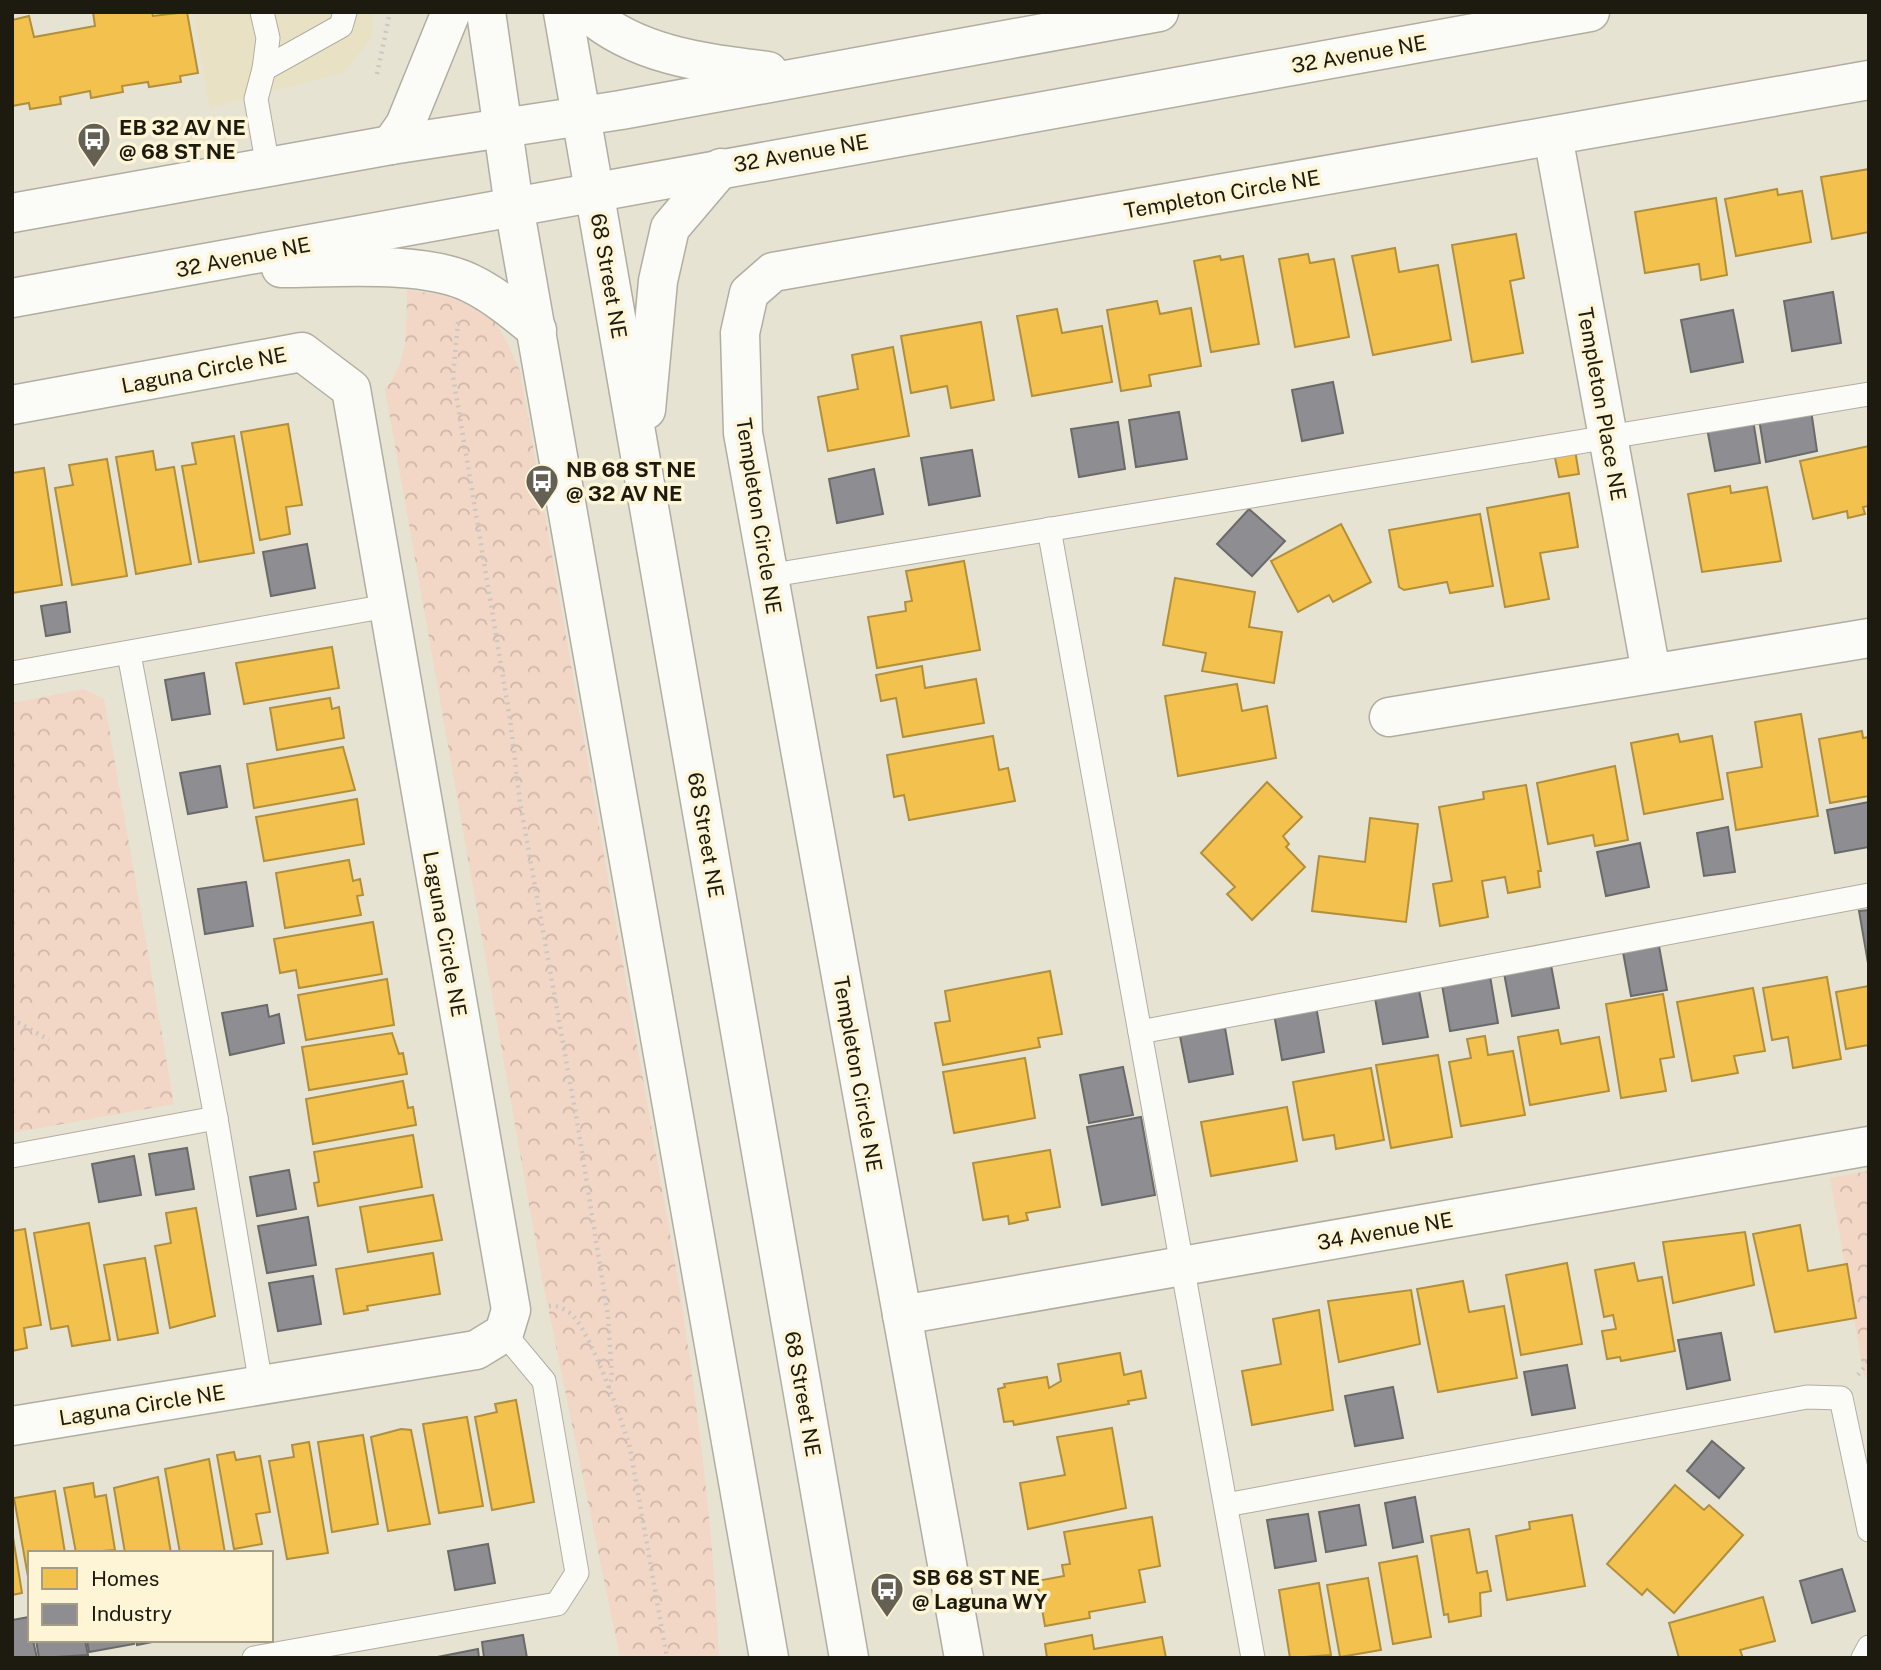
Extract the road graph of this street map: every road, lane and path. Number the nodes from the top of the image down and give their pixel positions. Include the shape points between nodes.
1 (262, 12) edge
2 (345, 12) edge
3 (390, 12) edge
4 (451, 12) edge
5 (486, 12) edge
6 (563, 12) edge
7 (587, 12) edge
8 (1159, 12) edge
9 (1590, 12) edge
10 (264, 69) junction
11 (377, 74) dead end
12 (808, 75) junction
13 (1869, 80) edge
14 (580, 115) junction
15 (502, 128) junction
16 (1553, 136) junction
17 (391, 145) junction
18 (268, 167) junction
19 (721, 167) junction
20 (594, 192) junction
21 (514, 206) junction
22 (12, 213) edge
23 (191, 268) junction
24 (12, 298) edge
25 (458, 317) dead end
26 (537, 330) junction
27 (1869, 394) edge
28 (12, 405) edge
29 (1609, 436) junction
30 (641, 461) junction
31 (1049, 528) junction
32 (767, 576) junction
33 (387, 606) junction
34 (1869, 638) edge
35 (129, 654) junction
36 (1651, 672) junction
37 (12, 673) edge
38 (1389, 717) dead end
39 (1869, 895) edge
40 (12, 1019) edge
41 (1140, 1032) junction
42 (49, 1040) dead end
43 (216, 1118) junction
44 (1869, 1146) edge
45 (12, 1156) edge
46 (1182, 1267) junction
47 (902, 1315) junction
48 (508, 1321) junction
49 (261, 1385) junction
50 (608, 1389) junction
51 (12, 1426) edge
52 (1226, 1505) junction
53 (1869, 1530) edge
54 (759, 1605) junction
55 (1869, 1647) edge
56 (254, 1658) edge
57 (667, 1658) edge
58 (752, 1658) edge
59 (769, 1658) edge
60 (849, 1658) edge
61 (964, 1658) edge
62 (1253, 1658) edge
63 (1863, 1658) edge

1 - 10 lane via 268,38
2 - 10 lane via 341,26
3 - 11 path
4 - 17 street via 405,125
5 - 15 street
6 - 14 street, 68 Street NE
7 - 12 street via 622,38 697,62
8 - 12 street
9 - 19 street, 32 Avenue NE
10 - 18 lane via 256,99
12 - 14 street
13 - 16 street, Templeton Circle NE
14 - 15 street
14 - 20 street, 68 Street NE
15 - 17 street
15 - 21 street
16 - 29 street, Templeton Place NE
16 - 32 street, Templeton Circle NE via 774,272 749,293 740,332 743,433
17 - 18 street
18 - 22 street
19 - 20 street, 32 Avenue NE
19 - 30 street via 670,228 658,281
20 - 21 street, 32 Avenue NE
20 - 30 street, 68 Street NE
21 - 23 street, 32 Avenue NE
21 - 26 street
23 - 24 street, 32 Avenue NE
23 - 26 street via 396,268 448,276 498,299
25 - 50 path via 453,376 608,1316
26 - 54 street
27 - 29 lane
28 - 33 street, Laguna Circle NE via 302,352 351,388
29 - 31 lane
29 - 36 street, Templeton Place NE
30 - 60 street, 68 Street NE
31 - 32 lane
31 - 41 lane
32 - 47 street, Templeton Circle NE
33 - 35 lane
33 - 48 street, Laguna Circle NE
34 - 36 street
35 - 37 lane
35 - 43 lane
36 - 38 street
39 - 41 lane
40 - 42 path
41 - 46 lane
43 - 45 lane
43 - 49 lane
44 - 46 street, 34 Avenue NE
46 - 47 street, 34 Avenue NE
46 - 52 lane
47 - 61 street, Templeton Circle NE
48 - 49 street, Laguna Circle NE via 476,1350
48 - 50 path via 555,1306 574,1317
48 - 56 lane via 544,1381 577,1573 557,1604
49 - 51 street, Laguna Circle NE
50 - 57 path via 630,1448
52 - 53 lane via 1807,1397 1841,1398
52 - 62 lane
54 - 58 street
54 - 59 street
55 - 63 lane

